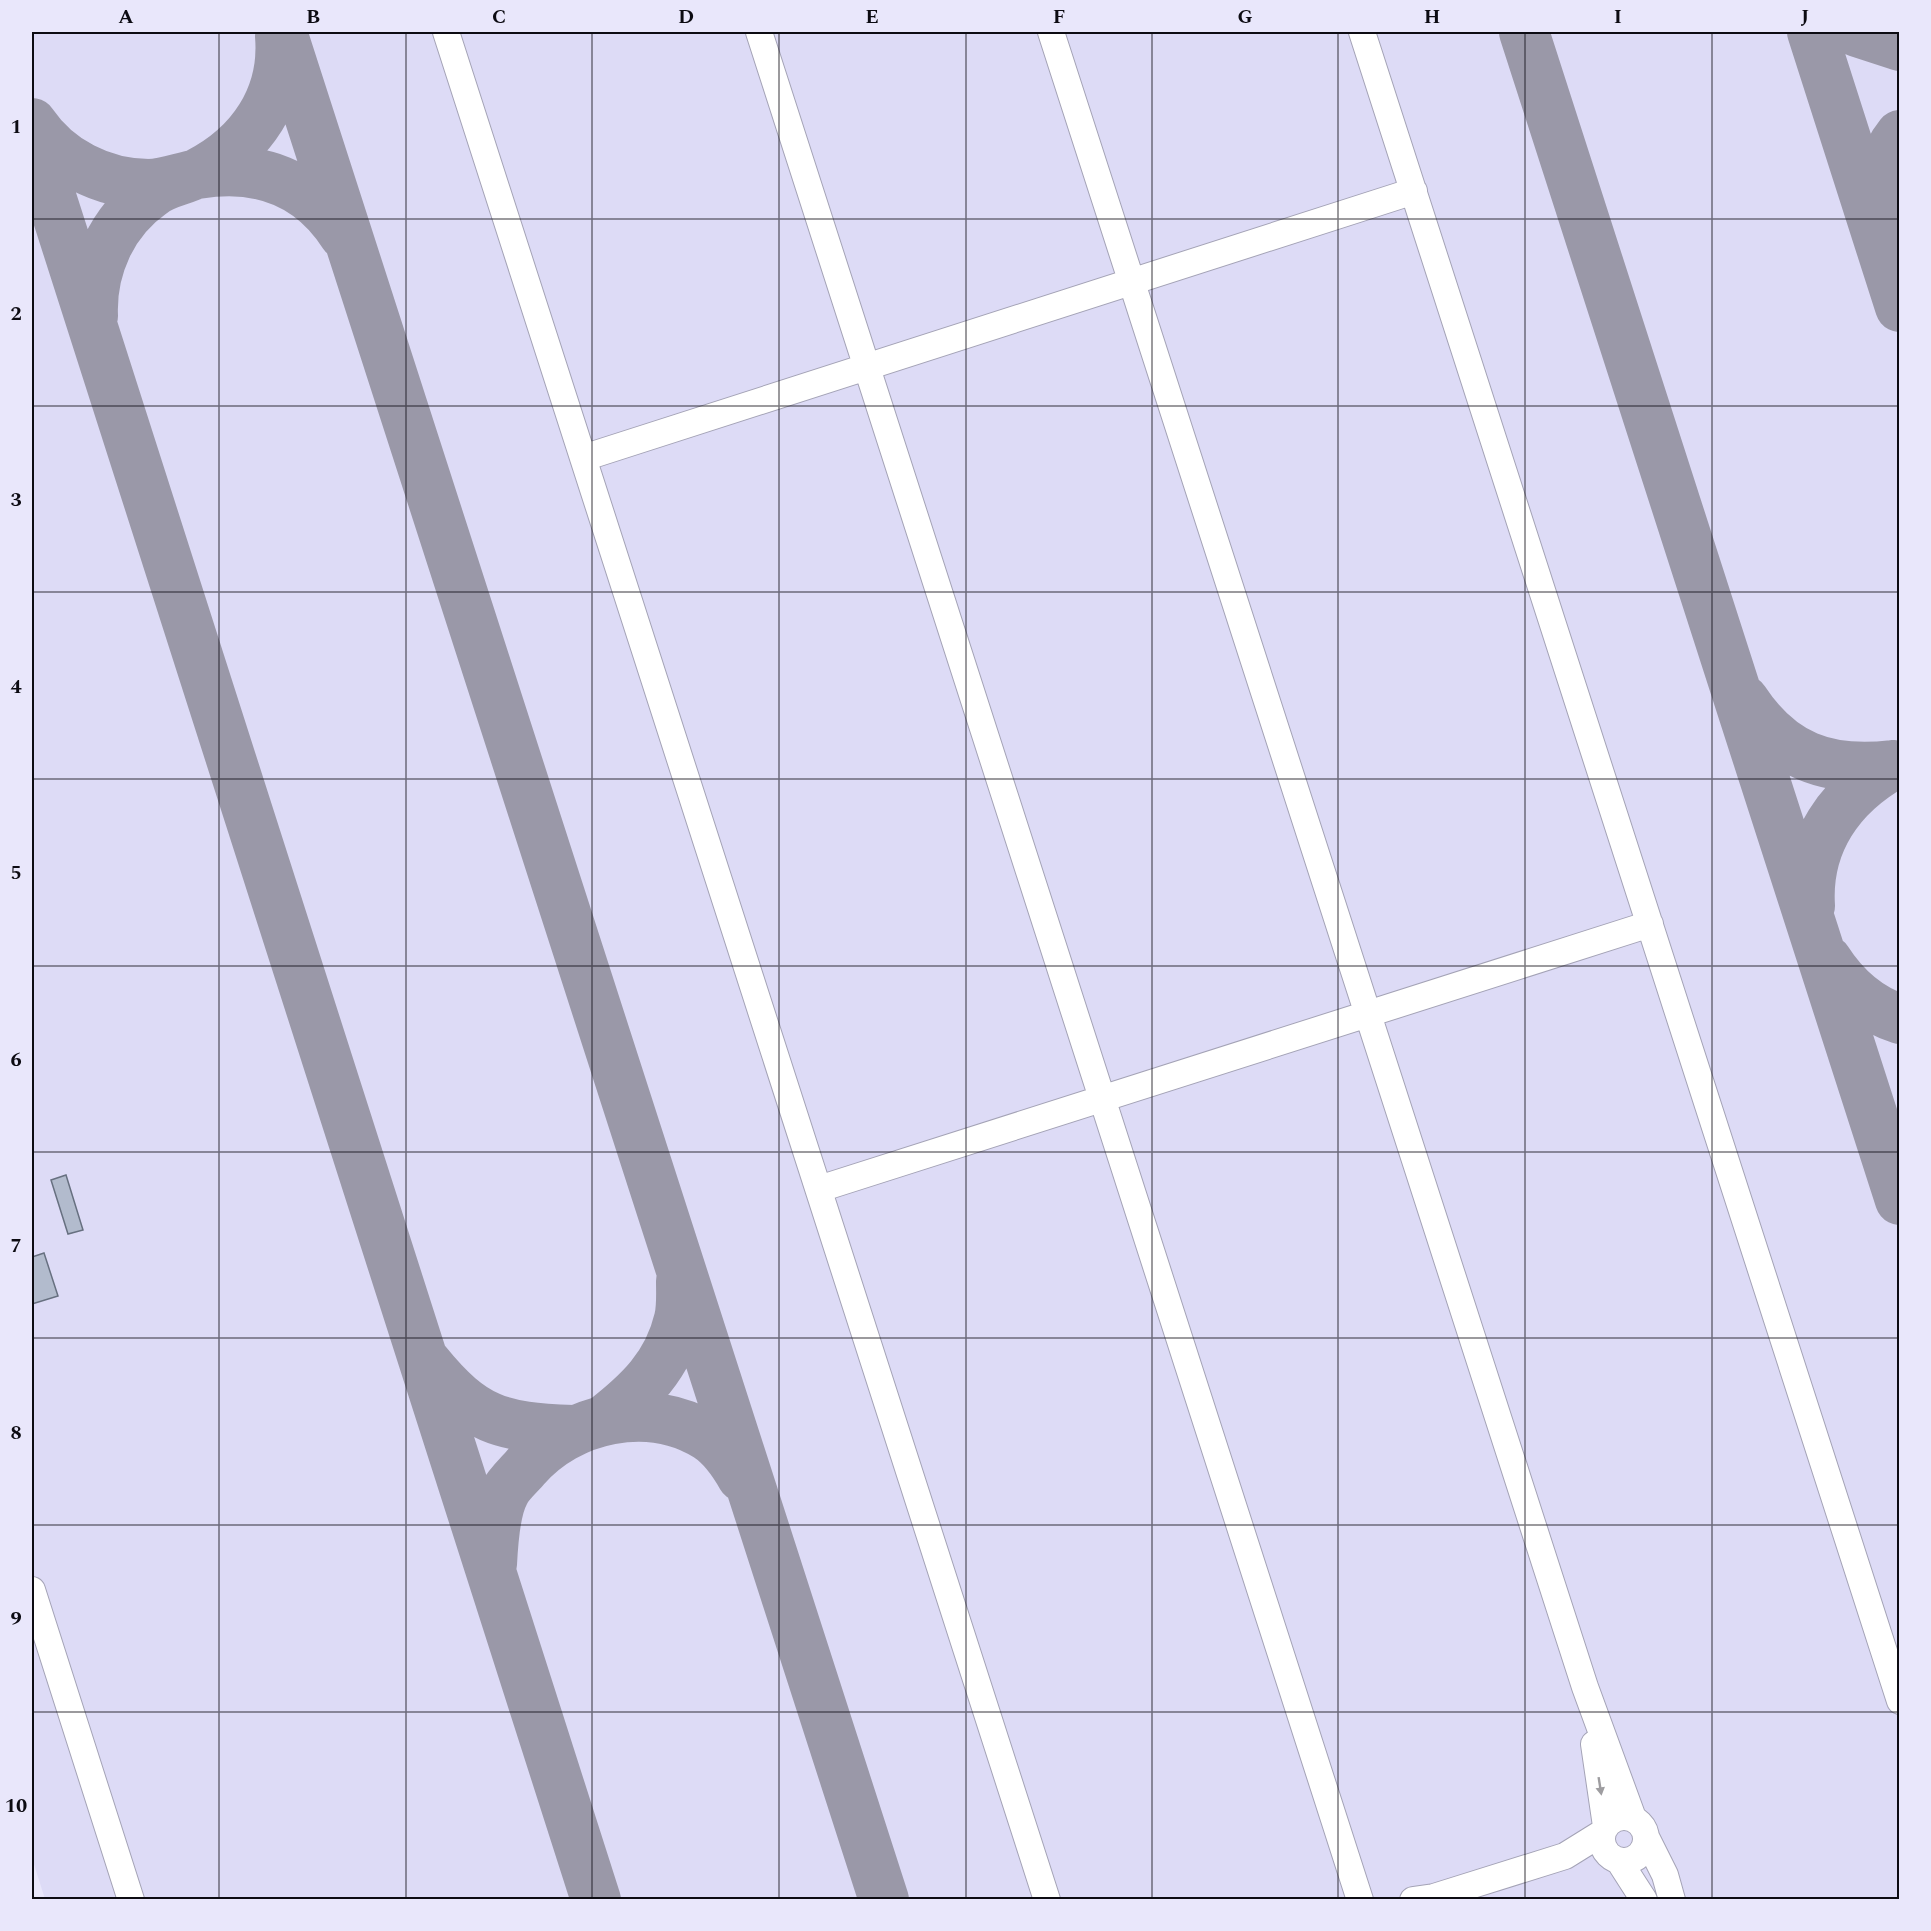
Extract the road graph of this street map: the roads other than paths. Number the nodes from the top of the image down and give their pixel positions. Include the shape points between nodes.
1 (446, 32) edge
2 (759, 32) edge
3 (1051, 32) edge
4 (1362, 32) edge
5 (1414, 191) junction
6 (1131, 282) junction
7 (867, 367) junction
8 (583, 458) junction
9 (1650, 924) junction
10 (1366, 1015) junction
11 (1103, 1099) junction
12 (819, 1189) junction
13 (32, 1590) edge
14 (1584, 1687) junction
15 (1899, 1701) edge
16 (1604, 1829) junction
17 (1640, 1829) junction
18 (1565, 1856) junction
19 (1615, 1859) junction
20 (131, 1899) edge
21 (1047, 1899) edge
22 (1360, 1899) edge
23 (1426, 1899) edge
24 (1644, 1899) edge
25 (1672, 1899) edge

1 - 8 lane
2 - 7 lane
3 - 6 lane
4 - 5 lane
5 - 6 lane
5 - 9 lane
6 - 7 lane
6 - 10 lane
7 - 8 lane
7 - 11 lane
8 - 12 lane
9 - 10 lane
9 - 15 lane
10 - 11 lane
10 - 14 lane
11 - 12 lane
11 - 22 lane
12 - 21 lane
13 - 20 lane
14 -> 16 lane
14 - 17 lane
16 - 17 lane via 1618,1817
16 - 18 lane
16 - 19 lane via 1603,1846
17 - 19 lane via 1641,1854
17 - 25 lane via 1662,1866
18 - 19 lane
18 - 23 lane
19 - 24 lane

